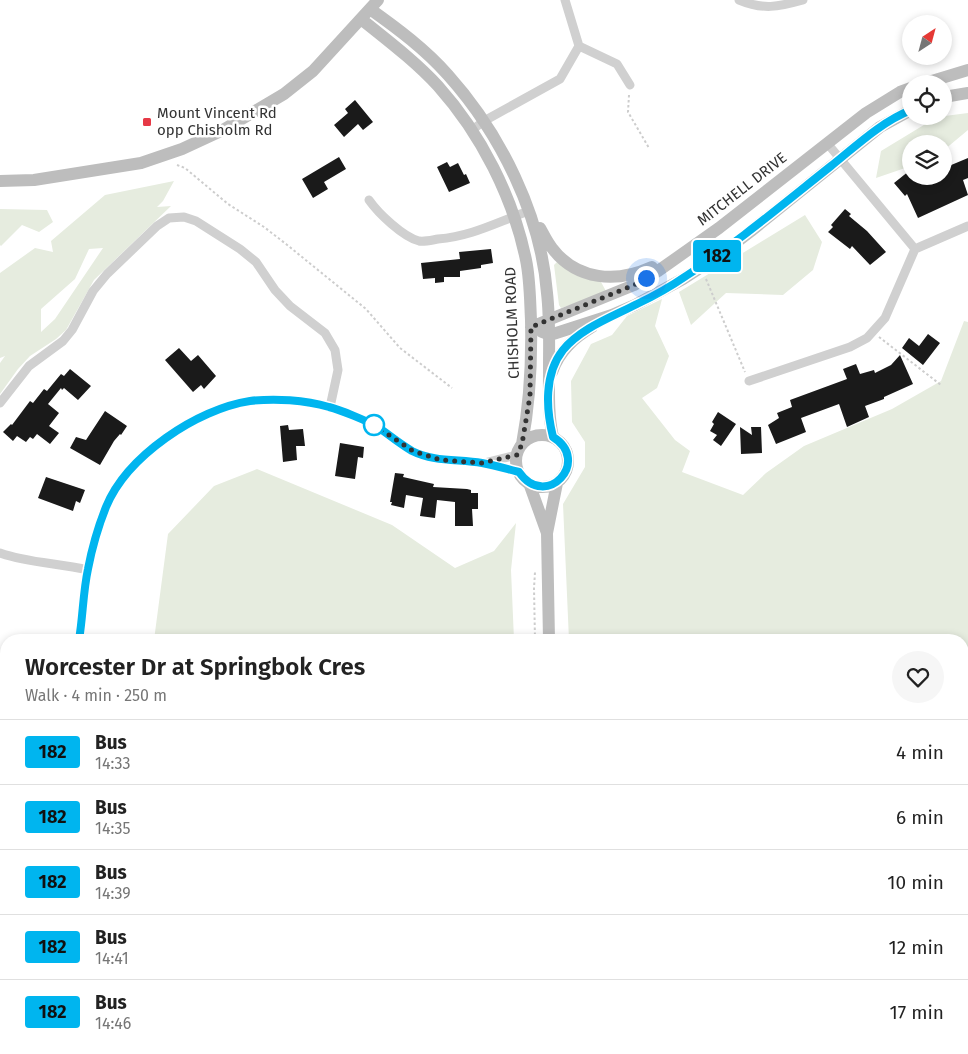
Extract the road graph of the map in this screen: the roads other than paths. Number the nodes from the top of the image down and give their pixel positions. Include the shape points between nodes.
1 (565, 0) edge
2 (739, 0) edge
3 (803, 0) edge
4 (374, 4) edge
5 (361, 19) junction
6 (579, 46) junction
7 (968, 70) edge
8 (952, 75) edge
9 (630, 85) road end
10 (902, 91) edge
11 (968, 93) edge
12 (952, 96) edge
13 (902, 115) edge
14 (484, 121) junction
15 (472, 130) junction
16 (827, 143) junction
17 (840, 159) junction
18 (0, 180) edge
19 (369, 200) dead end
20 (529, 211) junction
21 (514, 216) junction
22 (968, 226) edge
23 (915, 249) junction
24 (686, 253) junction
25 (612, 315) junction
26 (549, 318) junction
27 (531, 327) junction
28 (550, 336) junction
29 (549, 381) junction
30 (749, 382) road end
31 (0, 402) edge
32 (330, 407) junction
33 (553, 437) junction
34 (520, 449) junction
35 (482, 463) junction
36 (519, 472) junction
37 (529, 483) junction
38 (557, 483) junction
39 (547, 533) junction
40 (0, 553) edge
41 (88, 570) junction
42 (80, 634) edge
43 (549, 634) edge

1 - 6 street
2 - 3 street via 774,7
4 - 5 main road
4 - 14 main road via 448,74
5 - 15 main road, CHISHOLM ROAD via 437,85
5 - 18 main road via 313,71 284,94 223,130 182,149 141,163 34,180
6 - 9 street via 617,64
6 - 14 street via 560,79
7 - 8 main road
10 - 16 main road, MITCHELL DRIVE via 866,113
11 - 12 main road
13 - 17 main road
14 - 15 street
14 - 20 main road
15 - 21 main road, CHISHOLM ROAD via 488,157
16 - 17 street
16 - 24 main road, MITCHELL DRIVE
17 - 23 street
17 - 25 main road via 717,257 661,292
19 - 21 street via 386,219 419,241 459,237
20 - 21 street
20 - 24 main road via 552,248 565,262 596,276 640,273
20 - 26 main road via 543,263
21 - 27 main road, CHISHOLM ROAD via 527,262
22 - 23 street
23 - 30 street via 885,318 873,333 850,347
24 - 26 main road, MITCHELL DRIVE via 634,285
25 - 28 main road
25 - 29 main road via 582,333 564,349
26 - 27 main road, MITCHELL DRIVE
26 - 28 main road
27 - 28 main road
27 - 34 main road, CHISHOLM ROAD via 530,396
28 - 29 main road
29 - 33 main road
31 - 32 street via 29,366 72,330 93,291 107,274 157,226 169,218 184,217 196,221 256,262 290,306 325,333 336,350 338,370
32 - 35 street via 375,426 413,451 441,460
32 - 41 street via 291,400 251,401 221,408 170,436 147,453 126,476 107,505
33 - 34 main road via 537,435 529,438
33 - 38 main road via 564,446 568,459 566,472
34 - 35 street
34 - 36 main road via 516,464
35 - 36 street
36 - 37 main road
37 - 38 main road via 543,487
37 - 39 main road
38 - 39 main road
39 - 43 main road
40 - 41 street via 33,562
41 - 42 street

